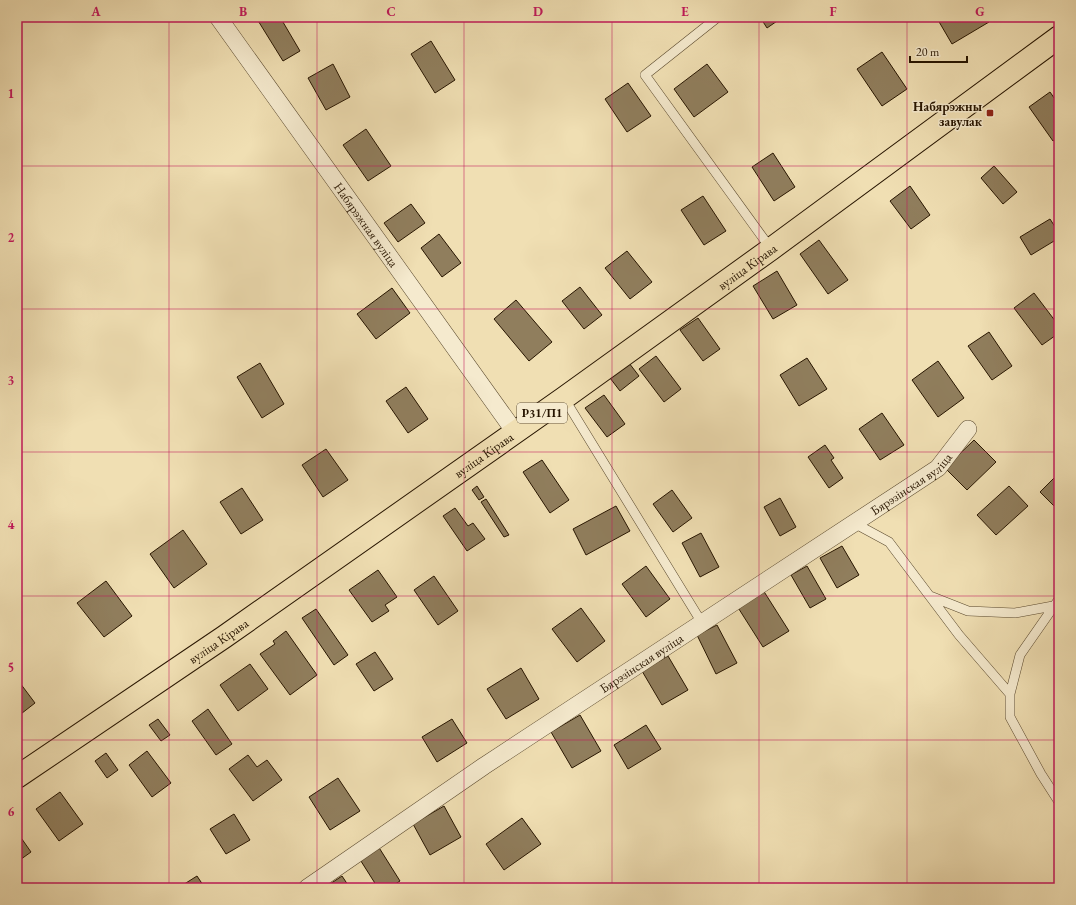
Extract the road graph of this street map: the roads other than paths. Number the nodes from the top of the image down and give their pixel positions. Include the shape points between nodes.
1 (218, 17) edge
2 (718, 17) edge
3 (1059, 36) edge
4 (771, 249) junction
5 (564, 398) junction
6 (968, 429) dead end
7 (514, 432) junction
8 (854, 523) junction
9 (930, 596) junction
10 (1059, 599) edge
11 (1053, 606) junction
12 (702, 622) junction
13 (1010, 694) junction
14 (17, 778) edge
15 (1059, 802) edge
16 (307, 888) edge

1 - 7 street, Набярэжная вуліца
2 - 4 lane via 645,75
3 - 4 main road, вуліца Кірава / Р31/П1
4 - 5 main road, вуліца Кірава / Р31/П1
5 - 7 main road, вуліца Кірава / Р31/П1
5 - 12 lane
6 - 8 street, Бярэзінская вуліца via 938,468
7 - 14 main road, вуліца Кірава / Р31/П1 via 224,637
8 - 9 lane via 889,542
8 - 12 street, Бярэзінская вуліца
9 - 11 lane via 968,611 1015,613
9 - 13 lane via 959,635
10 - 11 lane
11 - 13 lane via 1020,654
12 - 16 street, Бярэзінская вуліца via 484,766
13 - 15 lane via 1010,717

